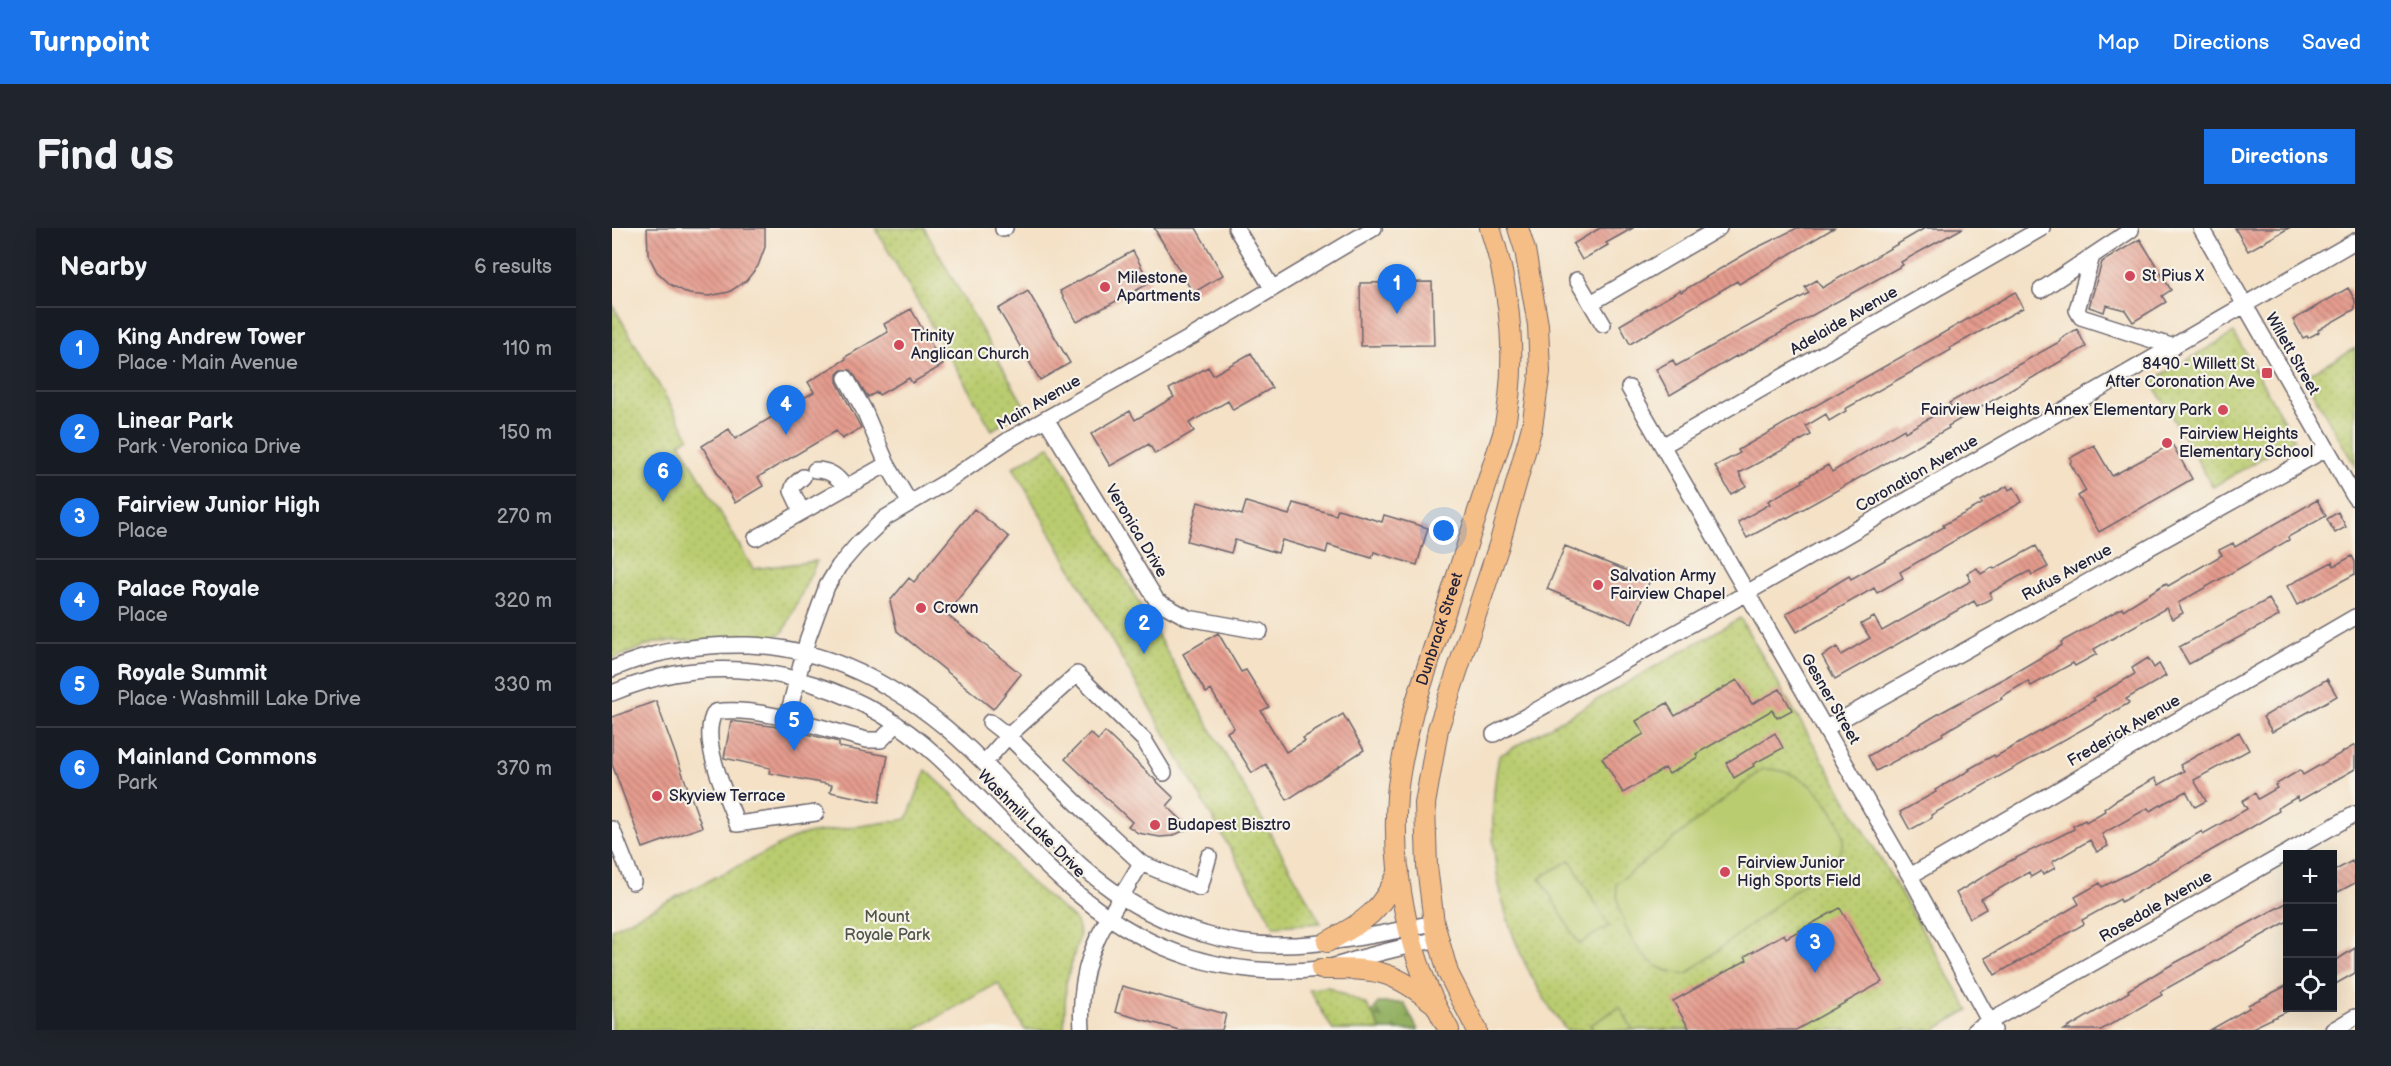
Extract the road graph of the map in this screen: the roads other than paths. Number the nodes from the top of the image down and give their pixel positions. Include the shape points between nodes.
1 (1236, 228) edge
2 (1374, 228) edge
3 (1490, 228) edge
4 (1518, 228) edge
5 (1719, 228) edge
6 (2042, 228) edge
7 (2200, 228) edge
8 (2131, 230) dead end
9 (2355, 242) edge
10 (2092, 256) junction
11 (1577, 280) dead end
12 (1272, 288) junction
13 (2041, 290) dead end
14 (1591, 303) junction
15 (2244, 306) junction
16 (1603, 324) dead end
17 (2174, 346) junction
18 (846, 378) dead end
19 (1629, 388) dead end
20 (1046, 419) junction
21 (1664, 446) junction
22 (2326, 449) junction
23 (887, 464) junction
24 (845, 487) junction
25 (2355, 498) edge
26 (909, 502) junction
27 (802, 512) junction
28 (756, 538) dead end
29 (1746, 592) junction
30 (2355, 617) edge
31 (1260, 631) dead end
32 (804, 653) junction
33 (612, 669) edge
34 (798, 679) junction
35 (612, 693) edge
36 (788, 719) junction
37 (990, 722) dead end
38 (897, 724) junction
39 (1826, 728) junction
40 (1494, 734) dead end
41 (1008, 736) junction
42 (984, 763) junction
43 (1164, 773) dead end
44 (816, 813) dead end
45 (2355, 814) edge
46 (612, 829) edge
47 (1209, 856) dead end
48 (1141, 863) junction
49 (1399, 871) junction
50 (1911, 876) junction
51 (633, 882) dead end
52 (1121, 897) junction
53 (1107, 918) junction
54 (1436, 931) junction
55 (1411, 936) junction
56 (1327, 942) junction
57 (1321, 969) junction
58 (1432, 1002) junction
59 (2355, 1017) edge
60 (1992, 1026) edge
61 (1082, 1030) edge
62 (1449, 1030) edge
63 (1477, 1030) edge
64 (1975, 1030) edge
65 (2333, 1030) edge

1 - 12 street
2 - 12 street, Main Avenue
3 - 49 main road, Dunbrack Street via 1508,299 1509,407 1413,711 1397,796
4 - 54 main road, Dunbrack Street via 1538,325 1540,372 1532,427 1499,545 1436,740 1425,804 1427,866
5 - 14 street
6 - 21 street, Adelaide Avenue
7 - 15 street, Willett Street
8 - 10 street
9 - 15 street, Coronation Avenue
10 - 13 street
10 - 17 street via 2077,310 2081,317
11 - 14 street
12 - 20 street, Main Avenue
14 - 16 street
15 - 17 street, Coronation Avenue
15 - 22 street, Willett Street
17 - 29 street, Coronation Avenue
18 - 23 street
19 - 21 street, Gesner Street
20 - 26 street, Main Avenue
20 - 31 street, Veronica Drive via 1157,601 1188,618
21 - 29 street, Gesner Street
22 - 25 street, Willett Street
22 - 39 street, Rufus Avenue
23 - 24 street
23 - 26 street
24 - 27 street
24 - 27 street via 830,472 809,474 792,491
26 - 32 street, Main Avenue via 885,518 839,566 818,608
27 - 28 street
29 - 39 street, Gesner Street
29 - 40 street, Coronation Avenue
30 - 50 street, Frederick Avenue
32 - 33 street, Washmill Lake Drive via 724,644 662,652
32 - 34 street, Main Avenue
32 - 42 street, Washmill Lake Drive via 846,667 917,704
34 - 35 street, Washmill Lake Drive via 768,673 704,670 645,681
34 - 36 street, Main Avenue
34 - 38 street, Washmill Lake Drive via 858,702
36 - 38 street via 867,740 881,740
36 - 44 street via 732,710 715,712 710,721 711,754 737,824
37 - 41 street
38 - 53 street, Washmill Lake Drive via 937,756 1059,878
39 - 50 street, Gesner Street
41 - 42 street
41 - 43 street via 1077,675 1144,740
41 - 48 street
42 - 52 street, Washmill Lake Drive via 1078,863
45 - 60 street, Rosedale Avenue
46 - 51 street
47 - 48 street via 1200,888
48 - 52 street
49 - 55 main road, Dunbrack Street
49 - 56 main road via 1388,894 1365,921
50 - 60 street, Gesner Street
52 - 53 street
52 - 56 street, Washmill Lake Drive via 1206,935 1263,944
53 - 57 street, Washmill Lake Drive via 1156,944 1225,966
53 - 61 street via 1086,964
54 - 55 street, Washmill Lake Drive
54 - 63 main road, Dunbrack Street via 1449,973
55 - 56 street, Washmill Lake Drive
55 - 57 street, Washmill Lake Drive
55 - 58 main road, Dunbrack Street
57 - 58 main road via 1379,971 1404,980
58 - 62 main road, Dunbrack Street
59 - 65 street
60 - 64 street, Rosedale Avenue

